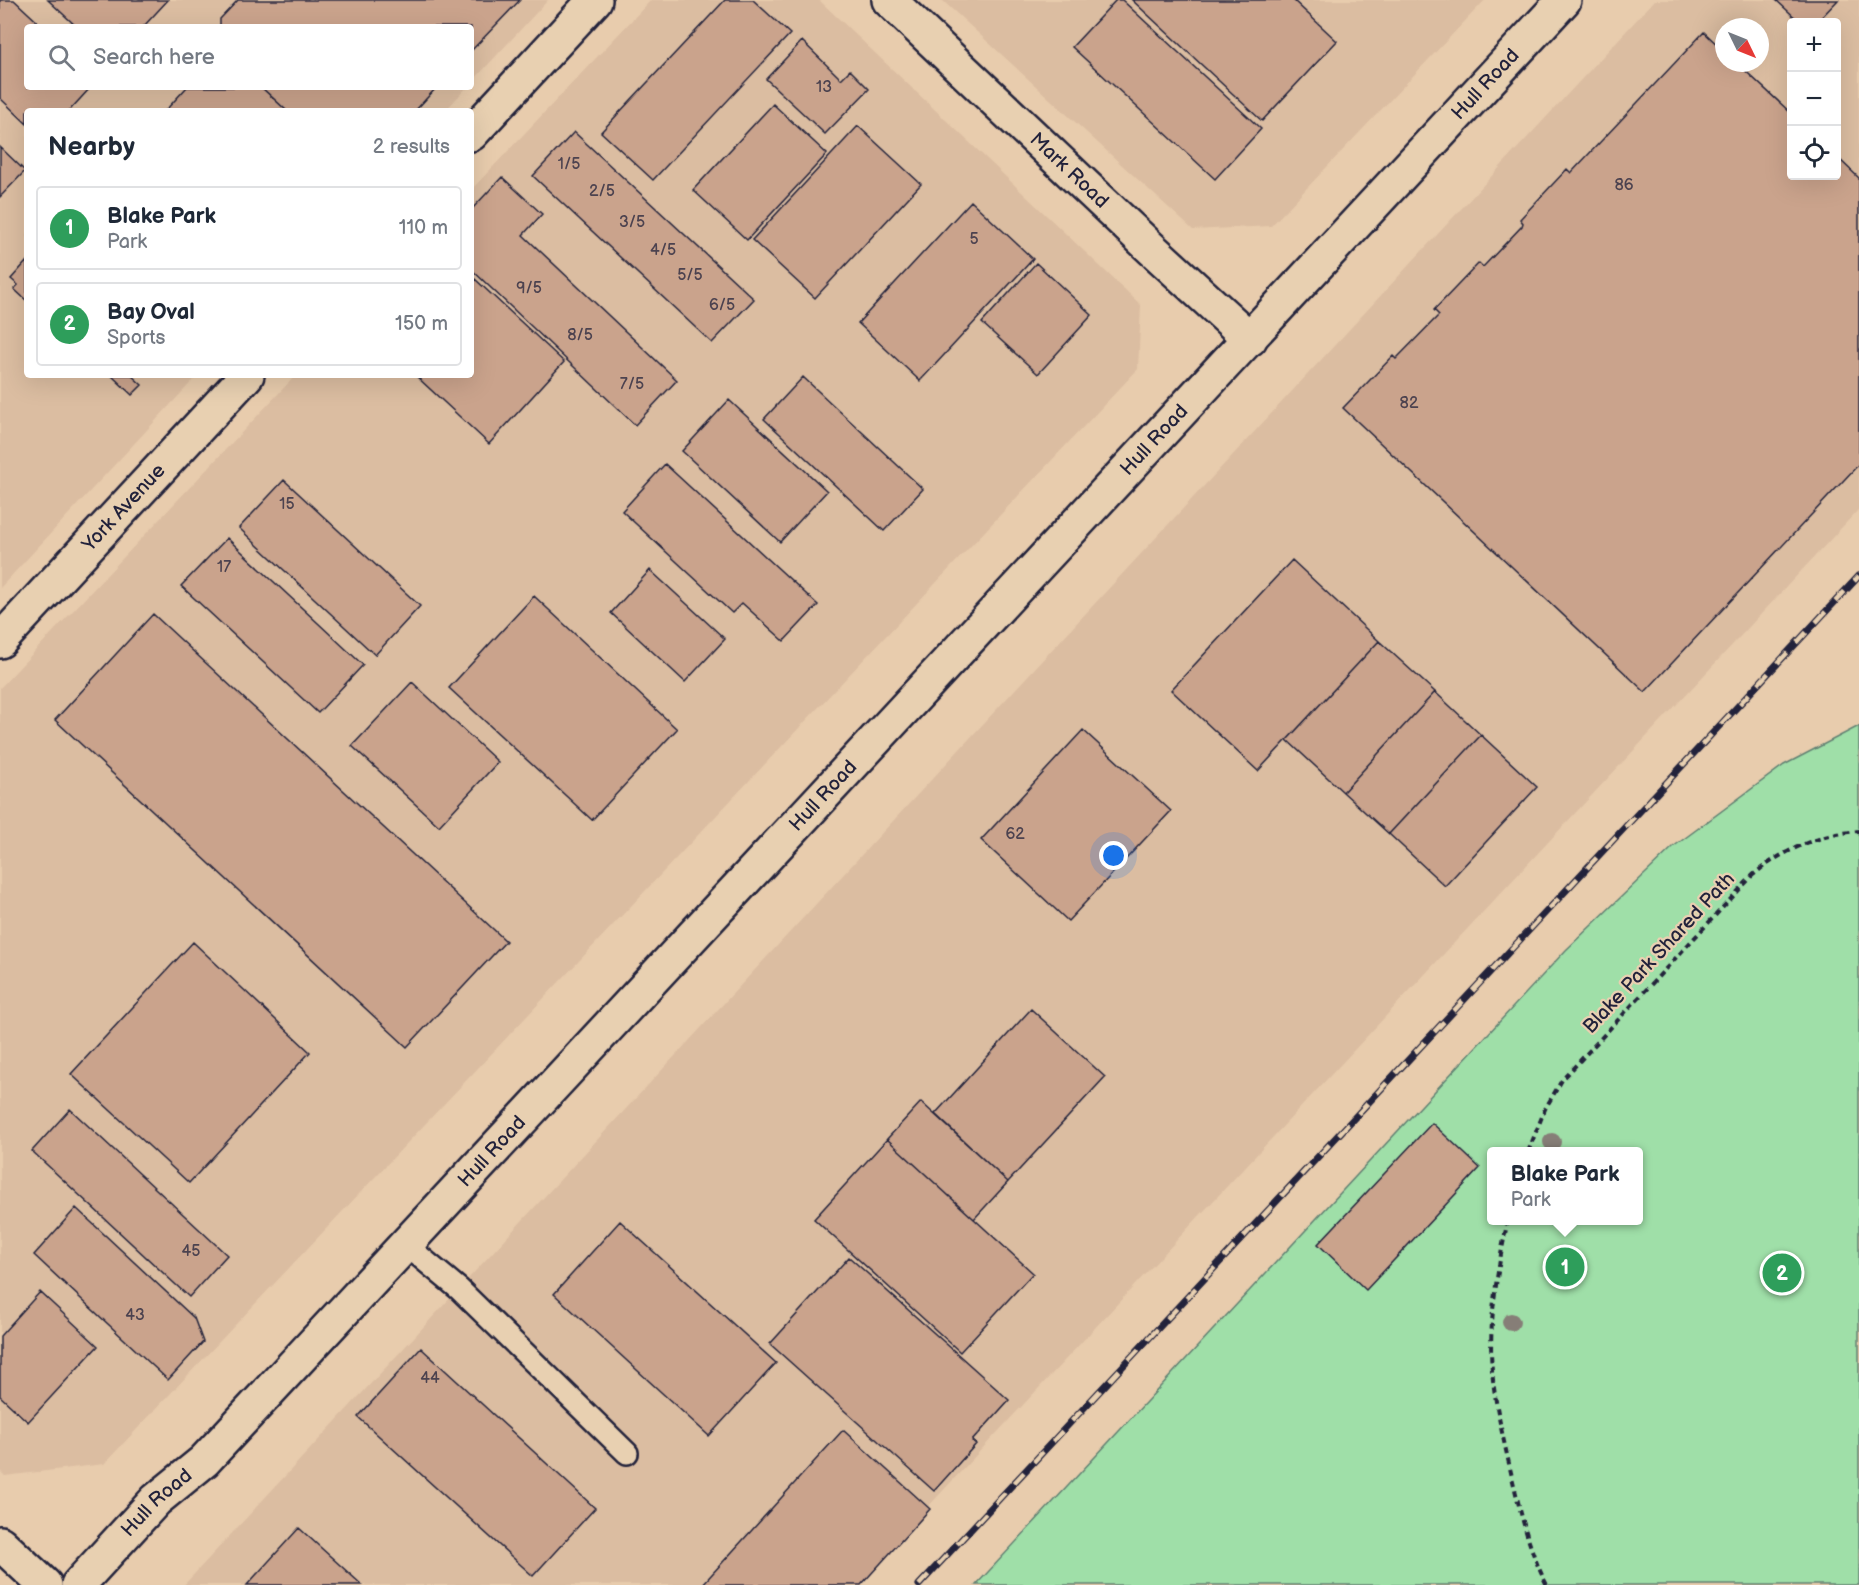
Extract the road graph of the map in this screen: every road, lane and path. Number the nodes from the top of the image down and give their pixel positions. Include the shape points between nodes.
1 (595, 0) edge
2 (889, 0) edge
3 (1564, 0) edge
4 (474, 131) edge
5 (1250, 339) junction
6 (244, 378) edge
7 (0, 641) edge
8 (1859, 831) edge
9 (1530, 1147) edge
10 (1507, 1225) edge
11 (406, 1245) junction
12 (627, 1453) dead end
13 (0, 1543) edge
14 (45, 1585) edge
15 (78, 1585) edge
16 (1547, 1585) edge

1 - 4 main road
2 - 5 main road, Mark Road
3 - 5 main road, Hull Road
5 - 11 main road, Hull Road
6 - 7 main road, York Avenue
8 - 9 path, Blake Park Shared Path via 1791,849 1753,875 1562,1080
10 - 16 path via 1494,1307 1492,1367 1497,1412 1519,1508
11 - 12 lane via 459,1289
11 - 15 main road, Hull Road via 204,1461 156,1500
13 - 14 main road

